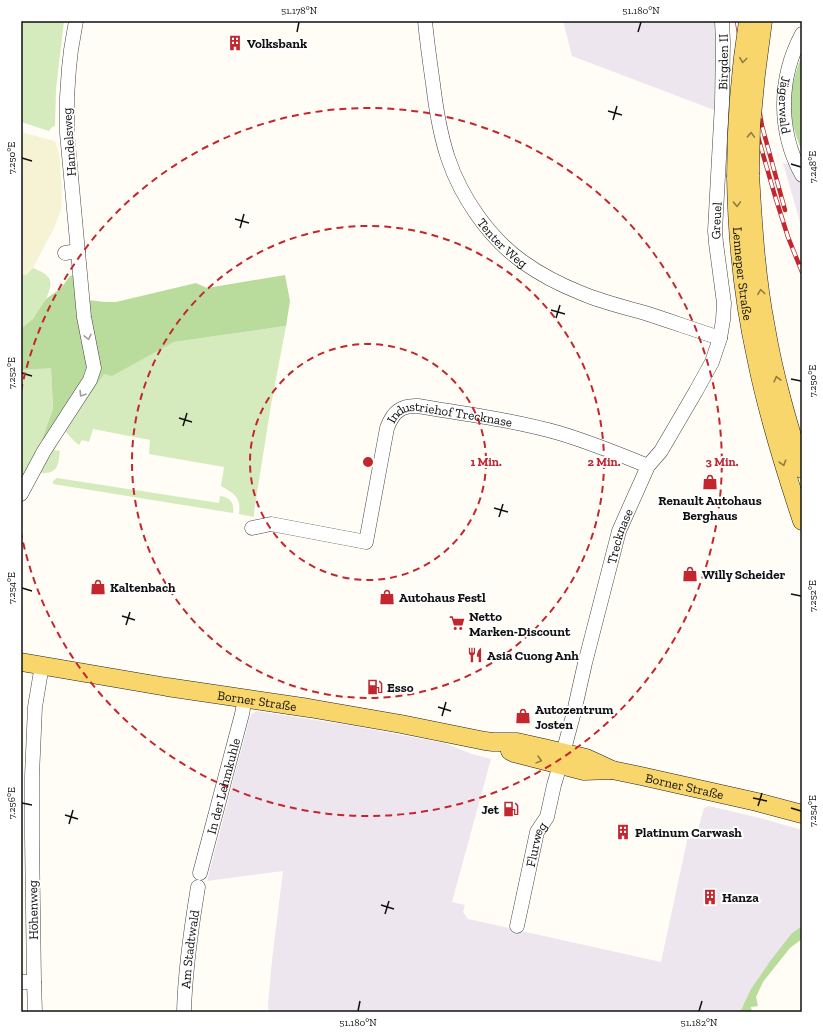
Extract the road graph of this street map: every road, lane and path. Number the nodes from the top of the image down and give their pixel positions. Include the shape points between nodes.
1 (76, 21) edge
2 (425, 21) edge
3 (722, 21) edge
4 (748, 21) edge
5 (763, 21) edge
6 (802, 34) edge
7 (722, 103) joint
8 (743, 175) junction
9 (802, 176) edge
10 (720, 338) junction
11 (780, 421) junction
12 (648, 466) junction
13 (802, 469) edge
14 (21, 494) edge
15 (802, 521) edge
16 (252, 528) dead end
17 (21, 662) edge
18 (42, 665) junction
19 (245, 698) junction
20 (27, 731) edge
21 (562, 759) junction
22 (802, 801) edge
23 (757, 802) junction
24 (802, 814) edge
25 (26, 838) edge
26 (200, 873) dead end
27 (198, 887) dead end
28 (516, 926) dead end
29 (27, 982) edge
30 (35, 1012) edge
31 (184, 1012) edge

1 -> 14 street, Handelsweg via 69,68 67,116 72,252 94,368 82,394 54,434
2 - 10 street, Tenter Weg via 437,112 448,157 460,188 479,218 505,248 521,261 564,286
3 - 7 street, Birgden II
4 -> 8 main road, Lenneper Straße, bridge via 737,132
8 -> 5 main road, Lenneper Straße, bridge
6 - 9 street, Jägerwald via 791,60 786,82 784,122 788,143
7 - 10 street, Greuel via 715,231 724,303
11 -> 8 main road, Lenneper Straße via 775,370 765,326 753,227
8 -> 11 main road, Lenneper Straße via 738,232 744,294 766,402
10 - 12 street, Trecknase via 712,362 696,391 661,451
11 - 13 main road, Lenneper Straße via 794,442
11 -> 15 main road, Lenneper Straße via 785,470
12 - 16 street, Industriehof Trecknase via 610,450 540,428 407,406 394,415 387,428 366,542 270,524
12 - 21 street, Trecknase via 619,531
17 - 18 main road, Borner Straße
18 - 19 main road, Borner Straße
18 - 20 street, Höhenweg via 35,707
19 - 21 main road, Borner Straße via 493,742 517,742
19 - 26 street, In der Lehmkuhle
20 - 25 street, Höhenweg
21 - 23 main road, Borner Straße via 586,758 612,770
21 - 28 street, Flurweg via 548,817 537,832
22 - 23 main road, Borner Straße via 777,796
23 - 24 main road, Borner Straße
25 - 29 street, Höhenweg
27 - 31 street, Am Stadtwald via 187,956
29 - 30 street, Höhenweg

